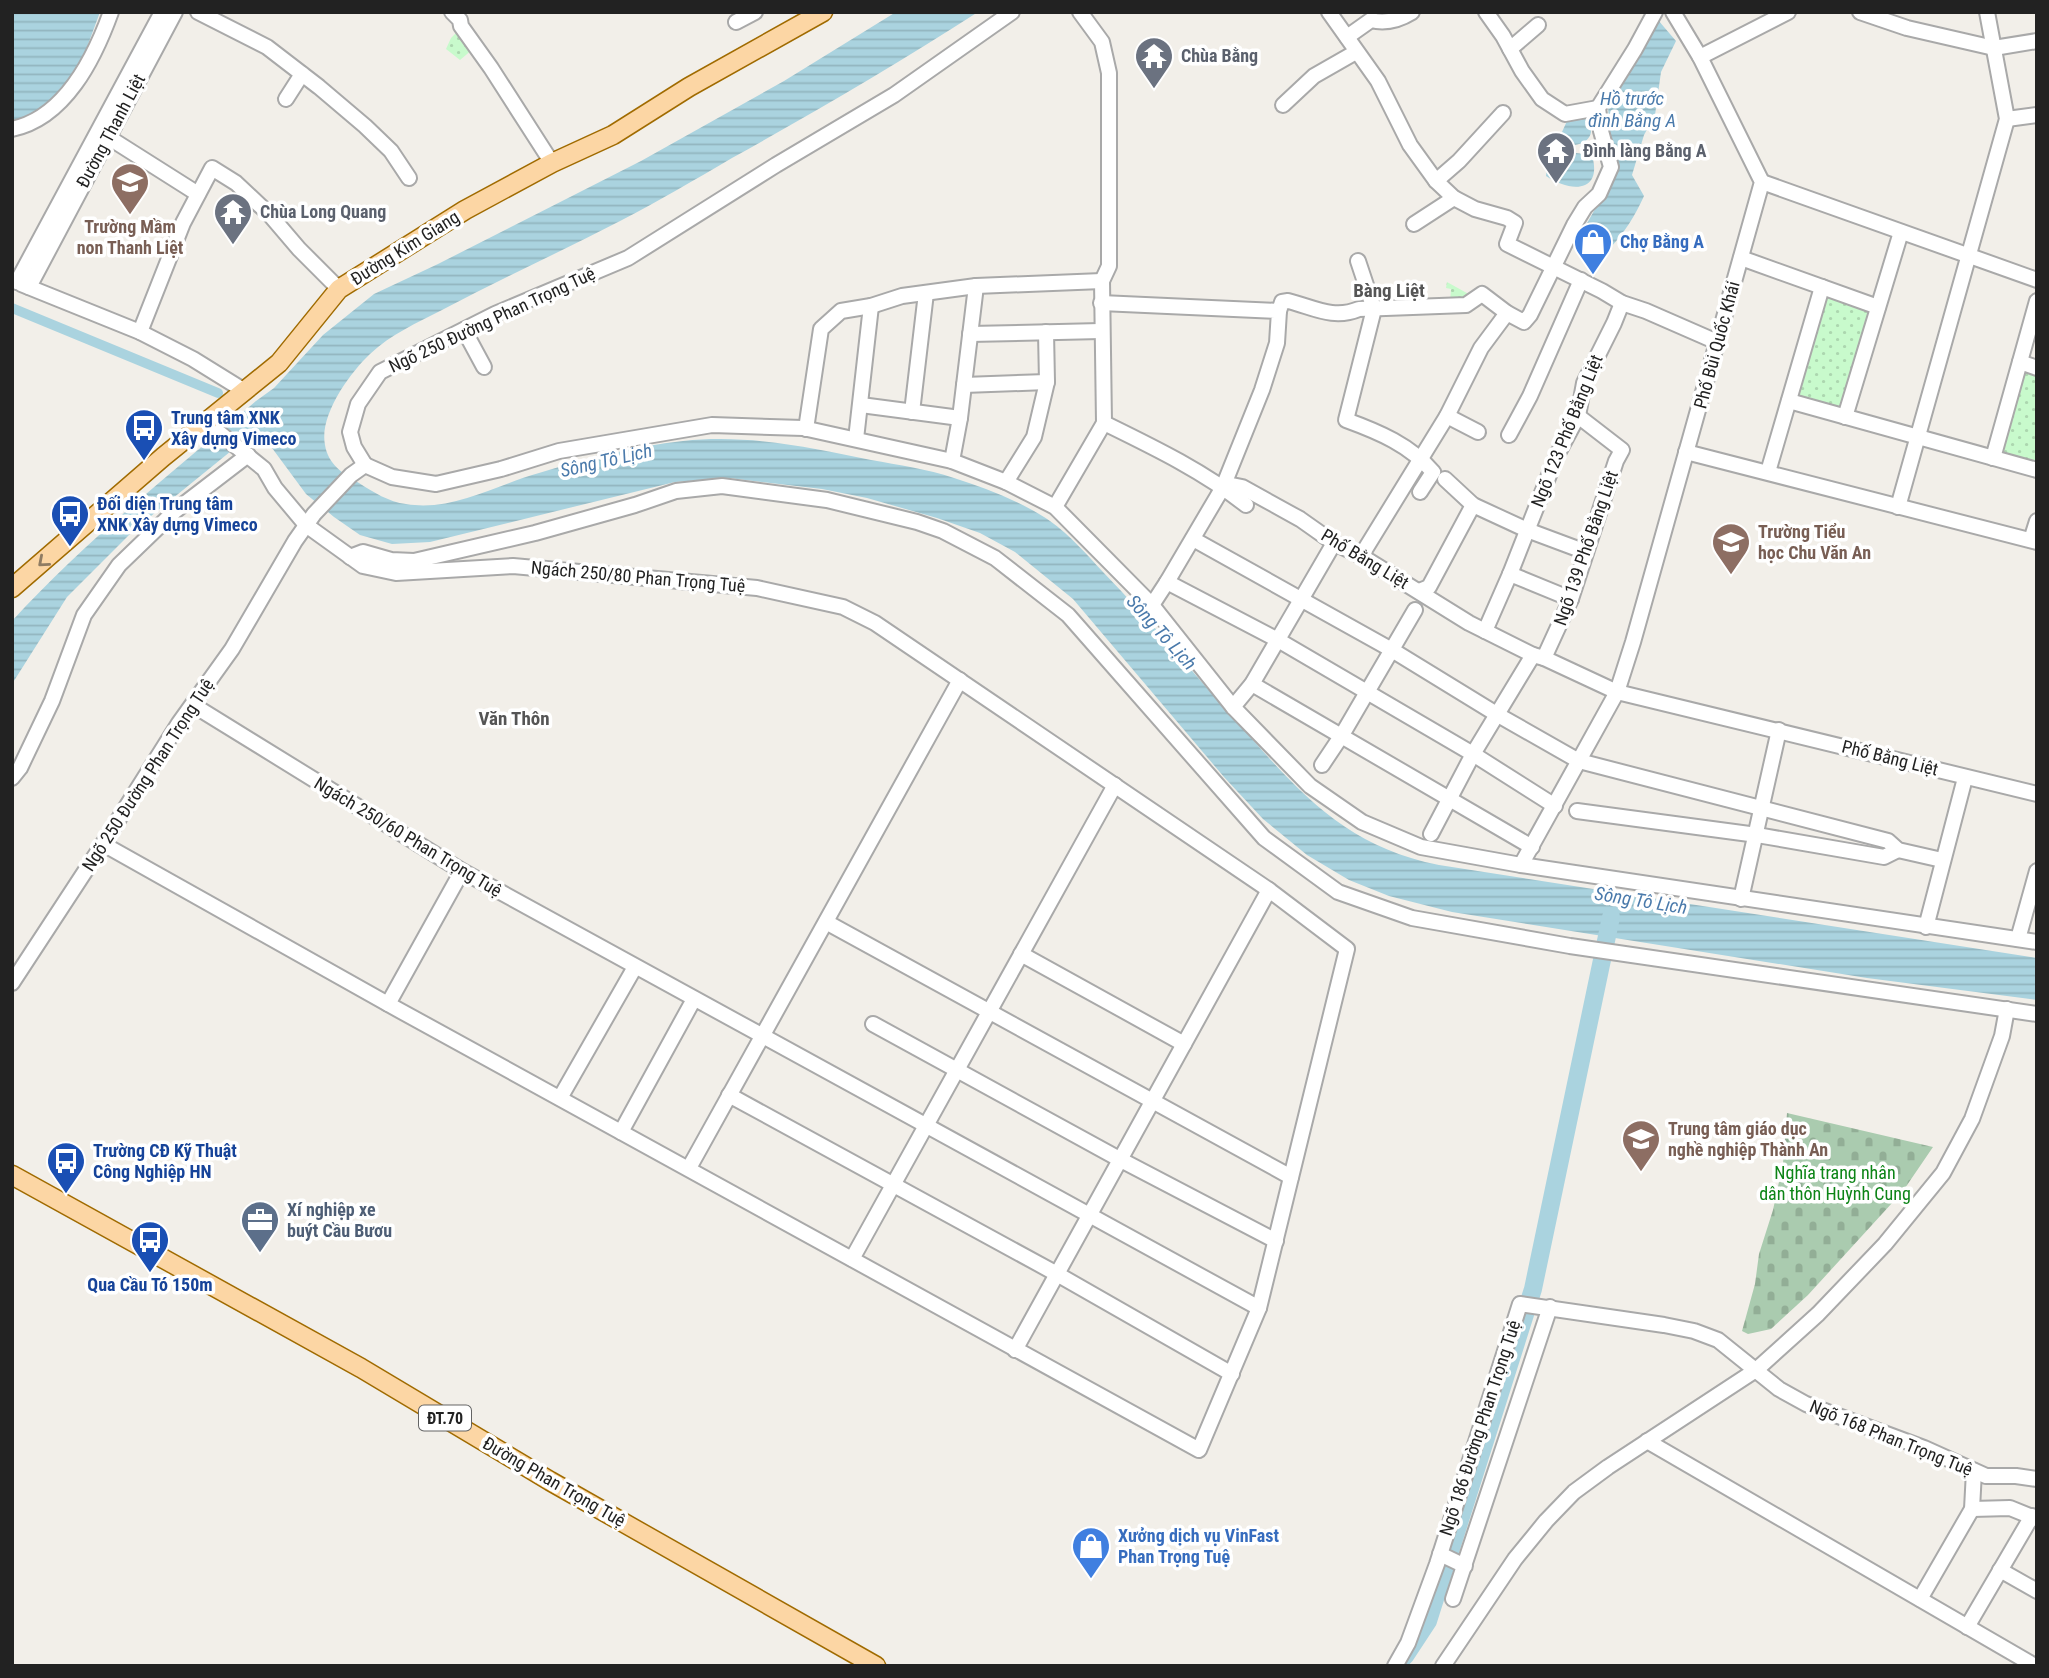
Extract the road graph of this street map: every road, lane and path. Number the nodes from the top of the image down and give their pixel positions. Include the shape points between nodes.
1 (111, 12) edge
2 (162, 12) edge
3 (175, 12) edge
4 (198, 12) edge
5 (452, 12) edge
6 (755, 12) edge
7 (823, 12) edge
8 (1012, 12) edge
9 (1080, 12) edge
10 (1329, 12) edge
11 (1412, 12) edge
12 (1486, 12) edge
13 (1655, 12) edge
14 (1673, 12) edge
15 (1788, 12) edge
16 (1860, 12) edge
17 (1987, 12) edge
18 (736, 22) dead end
19 (1538, 25) dead end
20 (1347, 37) junction
21 (2037, 41) edge
22 (1994, 48) junction
23 (1510, 49) junction
24 (1356, 52) junction
25 (1700, 57) junction
26 (302, 74) junction
27 (286, 99) dead end
28 (1283, 105) dead end
29 (1598, 108) junction
30 (1503, 113) dead end
31 (2037, 115) edge
32 (2007, 119) junction
33 (12, 128) edge
34 (108, 136) junction
35 (552, 163) junction
36 (409, 178) dead end
37 (1436, 181) junction
38 (1762, 181) junction
39 (198, 194) junction
40 (1454, 198) junction
41 (1415, 224) dead end
42 (1900, 232) junction
43 (1969, 257) junction
44 (1741, 258) junction
45 (1358, 261) dead end
46 (1554, 267) junction
47 (1581, 280) junction
48 (2037, 280) edge
49 (1102, 281) junction
50 (19, 283) edge
51 (976, 286) junction
52 (1822, 287) junction
53 (339, 289) junction
54 (926, 293) junction
55 (2037, 301) edge
56 (1101, 303) junction
57 (1622, 303) junction
58 (871, 306) junction
59 (1878, 307) junction
60 (1374, 309) junction
61 (1279, 311) junction
62 (1507, 313) junction
63 (464, 330) junction
64 (1101, 331) junction
65 (140, 332) junction
66 (1046, 332) junction
67 (970, 334) junction
68 (1717, 342) junction
69 (2020, 362) junction
70 (484, 367) dead end
71 (2037, 368) edge
72 (1047, 382) junction
73 (964, 385) junction
74 (243, 390) junction
75 (1789, 401) junction
76 (861, 405) junction
77 (912, 412) junction
78 (1447, 416) junction
79 (1578, 416) junction
80 (1845, 417) junction
81 (960, 418) junction
82 (1104, 423) junction
83 (212, 426) junction
84 (806, 429) junction
85 (1478, 432) dead end
86 (1509, 435) dead end
87 (1918, 437) junction
88 (856, 439) junction
89 (1686, 452) junction
90 (245, 453) junction
91 (1420, 457) junction
92 (1993, 458) junction
93 (952, 461) junction
94 (365, 465) junction
95 (2037, 470) edge
96 (1768, 472) junction
97 (1446, 480) dead end
98 (1006, 482) junction
99 (1223, 487) junction
100 (1420, 492) dead end
101 (1246, 505) dead end
102 (1473, 505) junction
103 (1055, 507) junction
104 (1898, 507) junction
105 (310, 520) junction
106 (2037, 521) edge
107 (1527, 530) junction
108 (1193, 539) junction
109 (2034, 541) edge
110 (1334, 543) junction
111 (1586, 552) junction
112 (350, 556) junction
113 (1361, 556) junction
114 (1510, 574) junction
115 (1167, 582) junction
116 (12, 588) edge
117 (1419, 591) junction
118 (1301, 599) junction
119 (1571, 599) junction
120 (1152, 605) junction
121 (1415, 610) dead end
122 (1485, 631) junction
123 (1278, 640) junction
124 (1391, 650) junction
125 (1538, 657) junction
126 (960, 680) junction
127 (1252, 684) junction
128 (1367, 692) junction
129 (1617, 692) junction
130 (193, 705) junction
131 (1233, 706) junction
132 (1498, 715) junction
133 (1779, 730) junction
134 (1342, 735) junction
135 (1473, 754) junction
136 (1580, 761) junction
137 (1322, 765) dead end
138 (12, 778) edge
139 (1965, 778) junction
140 (1115, 785) junction
141 (2037, 794) edge
142 (1447, 799) junction
143 (1555, 806) junction
144 (1762, 810) junction
145 (1577, 811) dead end
146 (1431, 834) dead end
147 (1756, 835) junction
148 (103, 844) junction
149 (1532, 847) junction
150 (1898, 850) junction
151 (1942, 860) junction
152 (1521, 865) junction
153 (462, 871) junction
154 (2037, 871) edge
155 (1269, 890) junction
156 (1741, 899) junction
157 (826, 922) junction
158 (1926, 926) junction
159 (2018, 939) junction
160 (2037, 942) edge
161 (1021, 954) junction
162 (631, 965) junction
163 (12, 983) edge
164 (694, 999) junction
165 (388, 1004) junction
166 (2007, 1009) junction
167 (989, 1012) junction
168 (2037, 1014) edge
169 (873, 1024) dead end
170 (762, 1035) junction
171 (1184, 1044) junction
172 (957, 1070) junction
173 (729, 1096) junction
174 (559, 1098) junction
175 (1152, 1102) junction
176 (926, 1126) junction
177 (621, 1132) junction
178 (1121, 1160) junction
179 (689, 1168) junction
180 (12, 1175) edge
181 (1291, 1177) junction
182 (893, 1185) junction
183 (1089, 1216) junction
184 (1276, 1241) junction
185 (852, 1259) junction
186 (1057, 1274) junction
187 (1550, 1307) junction
188 (1259, 1308) junction
189 (1015, 1350) junction
190 (1756, 1370) junction
191 (1232, 1374) junction
192 (1647, 1441) junction
193 (1974, 1471) junction
194 (2037, 1479) edge
195 (1972, 1509) junction
196 (2034, 1518) edge
197 (1445, 1558) junction
198 (1465, 1566) junction
199 (2000, 1570) junction
200 (2037, 1591) edge
201 (1453, 1599) dead end
202 (1920, 1599) junction
203 (1967, 1627) junction
204 (875, 1666) edge
205 (1395, 1666) edge
206 (1443, 1666) edge
207 (2035, 1666) edge

1 - 33 street via 79,81 50,112
2 - 50 street, Đường Thanh Liệt
3 - 34 street, Đường Thanh Liệt
4 - 26 street via 267,47
5 - 35 street
6 - 18 street
7 - 35 main road, Đường Kim Giang via 613,135
8 - 63 street, Ngõ 250 Đường Phan Trọng Tuệ via 894,95 628,258
9 - 49 street via 1102,42 1110,73 1109,266
10 - 20 street
11 - 20 street via 1399,19 1371,20
12 - 23 street
13 - 29 street
14 - 25 street
15 - 25 street
16 - 22 street
17 - 22 street
19 - 23 street
20 - 24 street
21 - 22 street
22 - 32 street
23 - 29 street via 1542,99 1564,114
24 - 28 street via 1314,76
24 - 37 street
25 - 38 street
26 - 27 street
26 - 36 street via 376,135
29 - 46 street via 1611,167
30 - 37 street
31 - 32 street
32 - 43 street
34 - 39 street
34 - 50 street, Đường Thanh Liệt
35 - 53 main road, Đường Kim Giang
37 - 40 street
38 - 42 street
38 - 44 street, Phố Bùi Quốc Khái
39 - 53 street via 212,168 236,183
39 - 65 street
40 - 41 street
40 - 46 street via 1515,223 1507,244
42 - 43 street
42 - 59 street
43 - 48 street
43 - 87 street
44 - 52 street
44 - 68 street, Phố Bùi Quốc Khái
45 - 60 street
46 - 47 street
46 - 62 street via 1524,322
47 - 57 street
47 - 86 street
49 - 51 street
49 - 56 street
50 - 65 street
51 - 54 street
51 - 67 street
52 - 59 street
52 - 75 street
53 - 74 main road, Đường Kim Giang via 279,363
54 - 58 street
54 - 77 street
55 - 69 street
56 - 61 street
56 - 64 street
57 - 68 street
57 - 79 street, Ngõ 123 Phố Bằng Liệt via 1584,383
58 - 76 street
58 - 84 street via 841,311 821,329
59 - 80 street
60 - 61 street via 1324,313 1288,301 1282,302
60 - 62 street via 1466,305 1482,294
60 - 91 street via 1346,420 1379,432
61 - 99 street via 1277,343
62 - 78 street via 1481,348
63 - 70 street
63 - 94 street, Ngõ 250 Đường Phan Trọng Tuệ via 380,373 358,404 349,432
64 - 66 street
64 - 82 street
65 - 74 street
66 - 67 street
66 - 72 street
67 - 73 street
68 - 89 street, Phố Bùi Quốc Khái
69 - 71 street
69 - 92 street
72 - 73 street
72 - 98 street via 1034,437
73 - 81 street
74 - 83 main road, Đường Kim Giang
75 - 80 street
75 - 96 street
76 - 77 street
76 - 88 street
77 - 81 street
78 - 85 street
78 - 91 street
79 - 107 street, Ngõ 123 Phố Bằng Liệt
79 - 111 street, Ngõ 139 Phố Bằng Liệt via 1622,450
80 - 87 street
81 - 93 street
82 - 99 street, Phố Bằng Liệt
82 - 103 street
83 - 90 street, Ngách 250/80 Phan Trọng Tuệ
83 -> 116 main road, Đường Kim Giang
84 - 88 street
84 - 94 street via 712,425 559,451 436,484 392,477
87 - 92 street
87 - 104 street
88 - 93 street
89 - 96 street
89 - 129 street, Phố Bùi Quốc Khái
90 - 105 street, Ngách 250/80 Phan Trọng Tuệ
90 - 138 street via 174,511 119,565 84,615 52,701
91 - 100 street via 1433,472
91 - 113 street
92 - 95 street
93 - 98 street
94 - 105 street, Ngõ 250 Đường Phan Trọng Tuệ
96 - 104 street
97 - 102 street
98 - 103 street
99 - 101 street
99 - 108 street
99 - 110 street, Phố Bằng Liệt via 1242,487
102 - 107 street
102 - 117 street via 1429,587
103 - 120 street
104 - 109 street
105 - 112 street, Ngách 250/80 Phan Trọng Tuệ
105 - 130 street, Ngõ 250 Đường Phan Trọng Tuệ
106 - 109 street
107 - 111 street
107 - 114 street, Ngõ 123 Phố Bằng Liệt
108 - 115 street
108 - 118 street
110 - 113 street, Phố Bằng Liệt
110 - 118 street
111 - 119 street, Ngõ 139 Phố Bằng Liệt
112 - 126 street, Ngách 250/80 Phan Trọng Tuệ via 363,566 396,573 513,566 757,588 843,607
112 - 166 street via 363,552 414,561 535,533 676,491 722,486 827,500 918,522 995,558 1068,615 1264,838 1338,892 1412,918 1570,946
113 - 117 street, Phố Bằng Liệt
114 - 119 street
114 - 122 street, Ngõ 123 Phố Bằng Liệt
115 - 120 street
115 - 123 street
117 - 122 street, Phố Bằng Liệt
118 - 123 street
118 - 124 street
119 - 125 street, Ngõ 139 Phố Bằng Liệt
120 - 131 street
121 - 124 street
122 - 125 street, Phố Bằng Liệt
123 - 127 street
123 - 128 street
124 - 128 street
124 - 132 street
125 - 129 street, Phố Bằng Liệt
125 - 132 street, Ngõ 139 Phố Bằng Liệt
126 - 140 street, Ngách 250/80 Phan Trọng Tuệ
126 - 157 street
127 - 131 street
127 - 134 street
128 - 134 street
128 - 135 street
129 - 133 street, Phố Bằng Liệt
129 - 136 street, Phố Bùi Quốc Khái
130 - 148 street, Ngõ 250 Đường Phan Trọng Tuệ
130 - 153 street, Ngách 250/60 Phan Trọng Tuệ
131 - 152 street via 1310,786 1363,822 1421,847
132 - 135 street, Ngõ 139 Phố Bằng Liệt
132 - 136 street
133 - 139 street, Phố Bằng Liệt
133 - 144 street
134 - 137 street
134 - 142 street
135 - 142 street, Ngõ 139 Phố Bằng Liệt
135 - 143 street
136 - 143 street, Phố Bùi Quốc Khái
136 - 144 street
139 - 141 street, Phố Bằng Liệt
139 - 151 street
140 - 155 street, Ngách 250/80 Phan Trọng Tuệ
140 - 161 street
142 - 146 street, Ngõ 139 Phố Bằng Liệt
142 - 149 street
143 - 149 street, Phố Bùi Quốc Khái
144 - 147 street
144 - 150 street via 1888,841
145 - 147 street
147 - 150 street via 1884,857
147 - 156 street
148 - 163 street, Ngõ 250 Đường Phan Trọng Tuệ
148 - 165 street
149 - 152 street, Phố Bùi Quốc Khái
150 - 151 street
151 - 158 street
152 - 156 street
153 - 162 street, Ngách 250/60 Phan Trọng Tuệ
153 - 165 street
154 - 159 street
155 - 171 street
155 - 181 street, Ngách 250/80 Phan Trọng Tuệ via 1347,949
156 - 158 street
157 - 167 street
157 - 170 street
158 - 159 street
159 - 160 street
161 - 167 street
161 - 171 street
162 - 164 street, Ngách 250/60 Phan Trọng Tuệ
162 - 174 street
164 - 170 street, Ngách 250/60 Phan Trọng Tuệ
164 - 177 street
165 - 174 street
166 - 168 street
166 - 190 street via 1972,1119 1943,1174 1885,1244
167 - 172 street
167 - 175 street
169 - 172 street
170 - 173 street
170 - 176 street, Ngách 250/60 Phan Trọng Tuệ
171 - 175 street
172 - 176 street
172 - 178 street
173 - 179 street
173 - 182 street
174 - 177 street
175 - 178 street
175 - 181 street
176 - 182 street
176 - 183 street, Ngách 250/60 Phan Trọng Tuệ
177 - 179 street
178 - 183 street
178 - 184 street
179 - 185 street
180 - 204 main road, Đường Phan Trọng Tuệ / ĐT.70 via 361,1368
181 - 184 street
182 - 185 street
182 - 186 street
183 - 186 street
183 - 188 street, Ngách 250/60 Phan Trọng Tuệ
184 - 188 street
185 - 189 street
186 - 189 street
186 - 191 street
187 - 190 street, Ngõ 186 Đường Phan Trọng Tuệ via 1694,1331 1718,1340
187 - 197 street, Ngõ 186 Đường Phan Trọng Tuệ via 1520,1304
187 - 198 street
188 - 191 street
189 - 191 street via 1199,1450
190 - 192 street
190 - 193 street, Ngõ 168 Phan Trọng Tuệ via 1806,1404
192 - 202 street
192 - 206 street via 1574,1492 1546,1521
193 - 194 street, Ngõ 168 Phan Trọng Tuệ
193 - 195 street
195 - 196 street via 2010,1508
195 - 202 street
196 - 199 street
197 - 198 street
197 - 205 street, Ngõ 186 Đường Phan Trọng Tuệ
198 - 201 street
199 - 200 street
199 - 203 street
202 - 203 street
203 - 207 street

